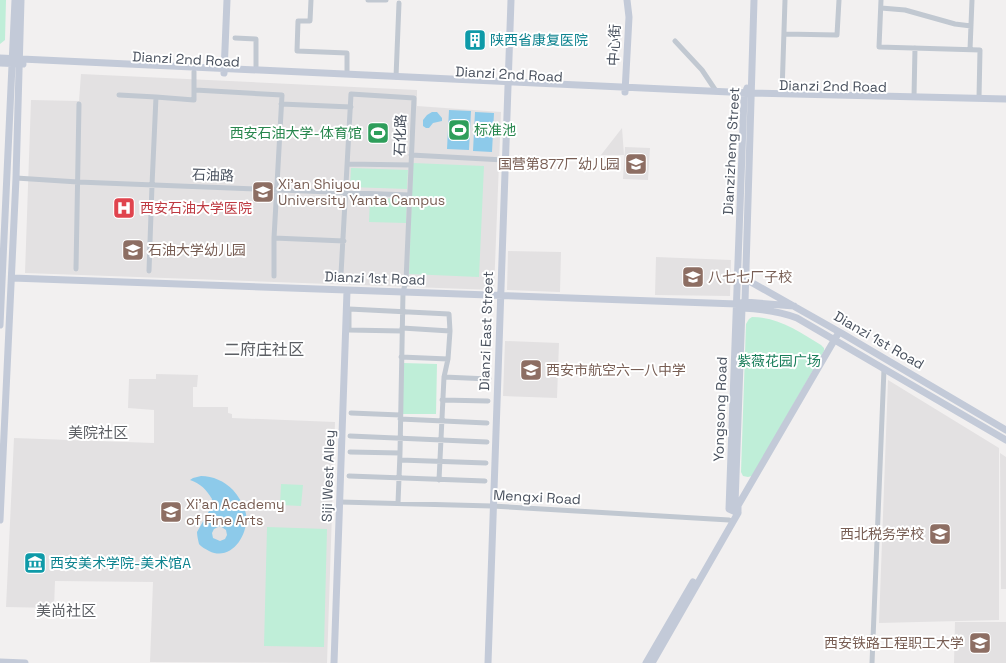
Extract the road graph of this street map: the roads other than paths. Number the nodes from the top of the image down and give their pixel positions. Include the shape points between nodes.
1 (15, 0) edge
2 (21, 0) edge
3 (223, 0) edge
4 (227, 0) edge
5 (311, 0) edge
6 (368, 0) edge
7 (386, 0) edge
8 (511, 0) edge
9 (627, 0) edge
10 (750, 0) edge
11 (754, 0) edge
12 (786, 0) edge
13 (839, 0) edge
14 (881, 0) edge
15 (972, 0) edge
16 (399, 3) dead end
17 (881, 8) junction
18 (971, 26) junction
19 (784, 34) junction
20 (235, 38) dead end
21 (675, 41) dead end
22 (915, 48) junction
23 (970, 50) junction
24 (0, 58) edge
25 (16, 61) junction
26 (0, 63) edge
27 (256, 70) junction
28 (222, 71) junction
29 (194, 72) junction
30 (347, 74) junction
31 (396, 77) junction
32 (508, 84) junction
33 (195, 90) junction
34 (625, 90) junction
35 (716, 91) junction
36 (782, 93) junction
37 (119, 95) dead end
38 (748, 95) junction
39 (914, 96) junction
40 (156, 97) junction
41 (979, 98) junction
42 (1006, 99) edge
43 (1006, 102) edge
44 (80, 104) dead end
45 (281, 104) junction
46 (351, 107) junction
47 (411, 155) junction
48 (504, 160) junction
49 (347, 164) junction
50 (411, 166) junction
51 (16, 178) junction
52 (78, 182) junction
53 (152, 185) junction
54 (277, 190) junction
55 (346, 192) junction
56 (409, 195) junction
57 (274, 238) junction
58 (344, 241) junction
59 (2, 253) edge
60 (76, 269) dead end
61 (149, 271) dead end
62 (341, 274) dead end
63 (739, 275) junction
64 (274, 276) dead end
65 (12, 278) junction
66 (746, 279) junction
67 (347, 291) junction
68 (402, 292) junction
69 (500, 295) junction
70 (741, 305) junction
71 (794, 306) junction
72 (402, 312) junction
73 (0, 325) edge
74 (402, 330) junction
75 (450, 331) junction
76 (839, 332) junction
77 (834, 340) junction
78 (401, 357) junction
79 (448, 359) junction
80 (884, 369) junction
81 (444, 377) junction
82 (489, 379) dead end
83 (442, 400) junction
84 (488, 401) dead end
85 (351, 413) dead end
86 (400, 417) junction
87 (442, 420) junction
88 (488, 422) dead end
89 (1006, 430) edge
90 (350, 436) dead end
91 (400, 438) junction
92 (441, 440) junction
93 (1006, 440) edge
94 (487, 442) dead end
95 (350, 452) dead end
96 (400, 453) junction
97 (400, 460) junction
98 (440, 462) junction
99 (486, 463) dead end
100 (349, 476) dead end
101 (399, 478) junction
102 (439, 480) junction
103 (485, 481) dead end
104 (340, 502) junction
105 (398, 503) junction
106 (492, 506) junction
107 (736, 510) junction
108 (0, 516) edge
109 (731, 521) junction
110 (0, 662) edge
111 (25, 663) edge
112 (334, 663) edge
113 (488, 663) edge
114 (646, 663) edge
115 (652, 663) edge
116 (872, 663) edge

1 - 25 main road
2 - 25 main road
3 - 28 main road
4 - 28 main road
5 - 30 street via 310,21 298,20 297,51 347,53
6 - 7 street
8 - 32 main road, Dianzi East Street
9 - 34 main road, 中心街 via 629,17
10 - 38 main road, Dianzizheng Street
11 - 38 main road, Dianzizheng Street
12 - 19 street
13 - 19 street via 838,35
14 - 17 street
15 - 18 street
16 - 31 street
17 - 18 street via 905,10
17 - 22 street via 879,47
18 - 23 street
19 - 36 street
20 - 27 street via 256,39
21 - 35 street via 702,70
22 - 23 street
22 - 39 street
23 - 41 street via 980,50
24 - 25 main road
25 - 26 main road
25 - 28 main road, Dianzi 2nd Road
25 - 29 main road, Dianzi 2nd Road
25 - 51 main road
25 - 59 main road
27 - 28 main road, Dianzi 2nd Road
27 - 30 main road, Dianzi 2nd Road
28 - 29 main road, Dianzi 2nd Road
28 - 32 main road, Dianzi 2nd Road
29 - 33 street
30 - 31 main road, Dianzi 2nd Road
31 - 32 main road, Dianzi 2nd Road
32 - 34 main road, Dianzi 2nd Road
32 - 48 main road, Dianzi East Street
33 - 40 street via 194,100
33 - 45 street via 282,95
34 - 35 main road, Dianzi 2nd Road
34 - 38 main road, Dianzi 2nd Road
35 - 38 main road, Dianzi 2nd Road
36 - 38 main road, Dianzi 2nd Road
36 - 39 main road, Dianzi 2nd Road
37 - 40 street
38 - 43 main road, Dianzi 2nd Road
38 - 63 main road, Dianzizheng Street
38 - 66 main road, Dianzizheng Street
39 - 41 main road, Dianzi 2nd Road
40 - 53 street
41 - 42 main road, Dianzi 2nd Road
44 - 52 street
45 - 46 street
45 - 54 street
46 - 47 street, 石化路 via 351,94 414,98
46 - 49 street
47 - 48 street
47 - 50 street, 石化路
48 - 69 main road, Dianzi East Street
49 - 50 street
49 - 55 street
50 - 56 street, 石化路
51 - 52 street, 石油路
51 - 65 main road
52 - 53 street, 石油路
52 - 60 street
53 - 54 street, 石油路
53 - 61 street
54 - 55 street, 石油路
54 - 57 street
55 - 56 street, 石油路
55 - 58 street
56 - 68 street, 石化路 via 406,281
57 - 58 street
57 - 64 street
58 - 62 street
59 - 73 main road
63 - 66 main road, Dianzi 1st Road
63 - 70 main road, Dianzizheng Street
65 - 67 main road, Dianzi 1st Road
65 - 108 main road
66 - 70 main road, Dianzizheng Street
66 - 71 main road, Dianzi 1st Road
67 - 68 main road, Dianzi 1st Road
67 - 104 main road, Siji West Alley
68 - 69 main road, Dianzi 1st Road
68 - 72 street, 石化路
69 - 70 main road, Dianzi 1st Road
69 - 106 main road, Dianzi East Street
70 - 71 main road
70 - 77 main road, Dianzi 1st Road via 797,318
70 - 107 main road, Yongsong Road
71 - 76 main road, Dianzi 1st Road
72 - 74 street, 石化路
72 - 74 street via 349,309 350,330
72 - 75 street via 449,314
74 - 75 street
74 - 78 street, 石化路
75 - 79 street
76 - 77 main road
76 - 89 main road, Dianzi 1st Road
77 - 80 main road, Dianzi 1st Road
77 - 107 main road
78 - 79 street
78 - 86 street, 石化路
79 - 81 street
80 - 93 main road, Dianzi 1st Road
80 - 116 street
81 - 82 street
81 - 83 street
83 - 84 street
83 - 87 street
85 - 86 street
86 - 87 street
86 - 91 street, 石化路
87 - 88 street
87 - 92 street
90 - 91 street
91 - 92 street
91 - 96 street, 石化路
92 - 94 street
92 - 98 street
95 - 96 street
96 - 97 street, 石化路
97 - 98 street
97 - 101 street, 石化路
98 - 99 street
98 - 102 street
100 - 101 street
101 - 102 street
101 - 105 street, 石化路
102 - 103 street
104 - 105 street, Mengxi Road
104 - 112 main road, Siji West Alley
105 - 106 street, Mengxi Road
106 - 109 street, Mengxi Road
106 - 113 main road, Dianzi East Street
107 - 109 main road
109 - 114 main road
109 - 115 main road
110 - 111 main road

